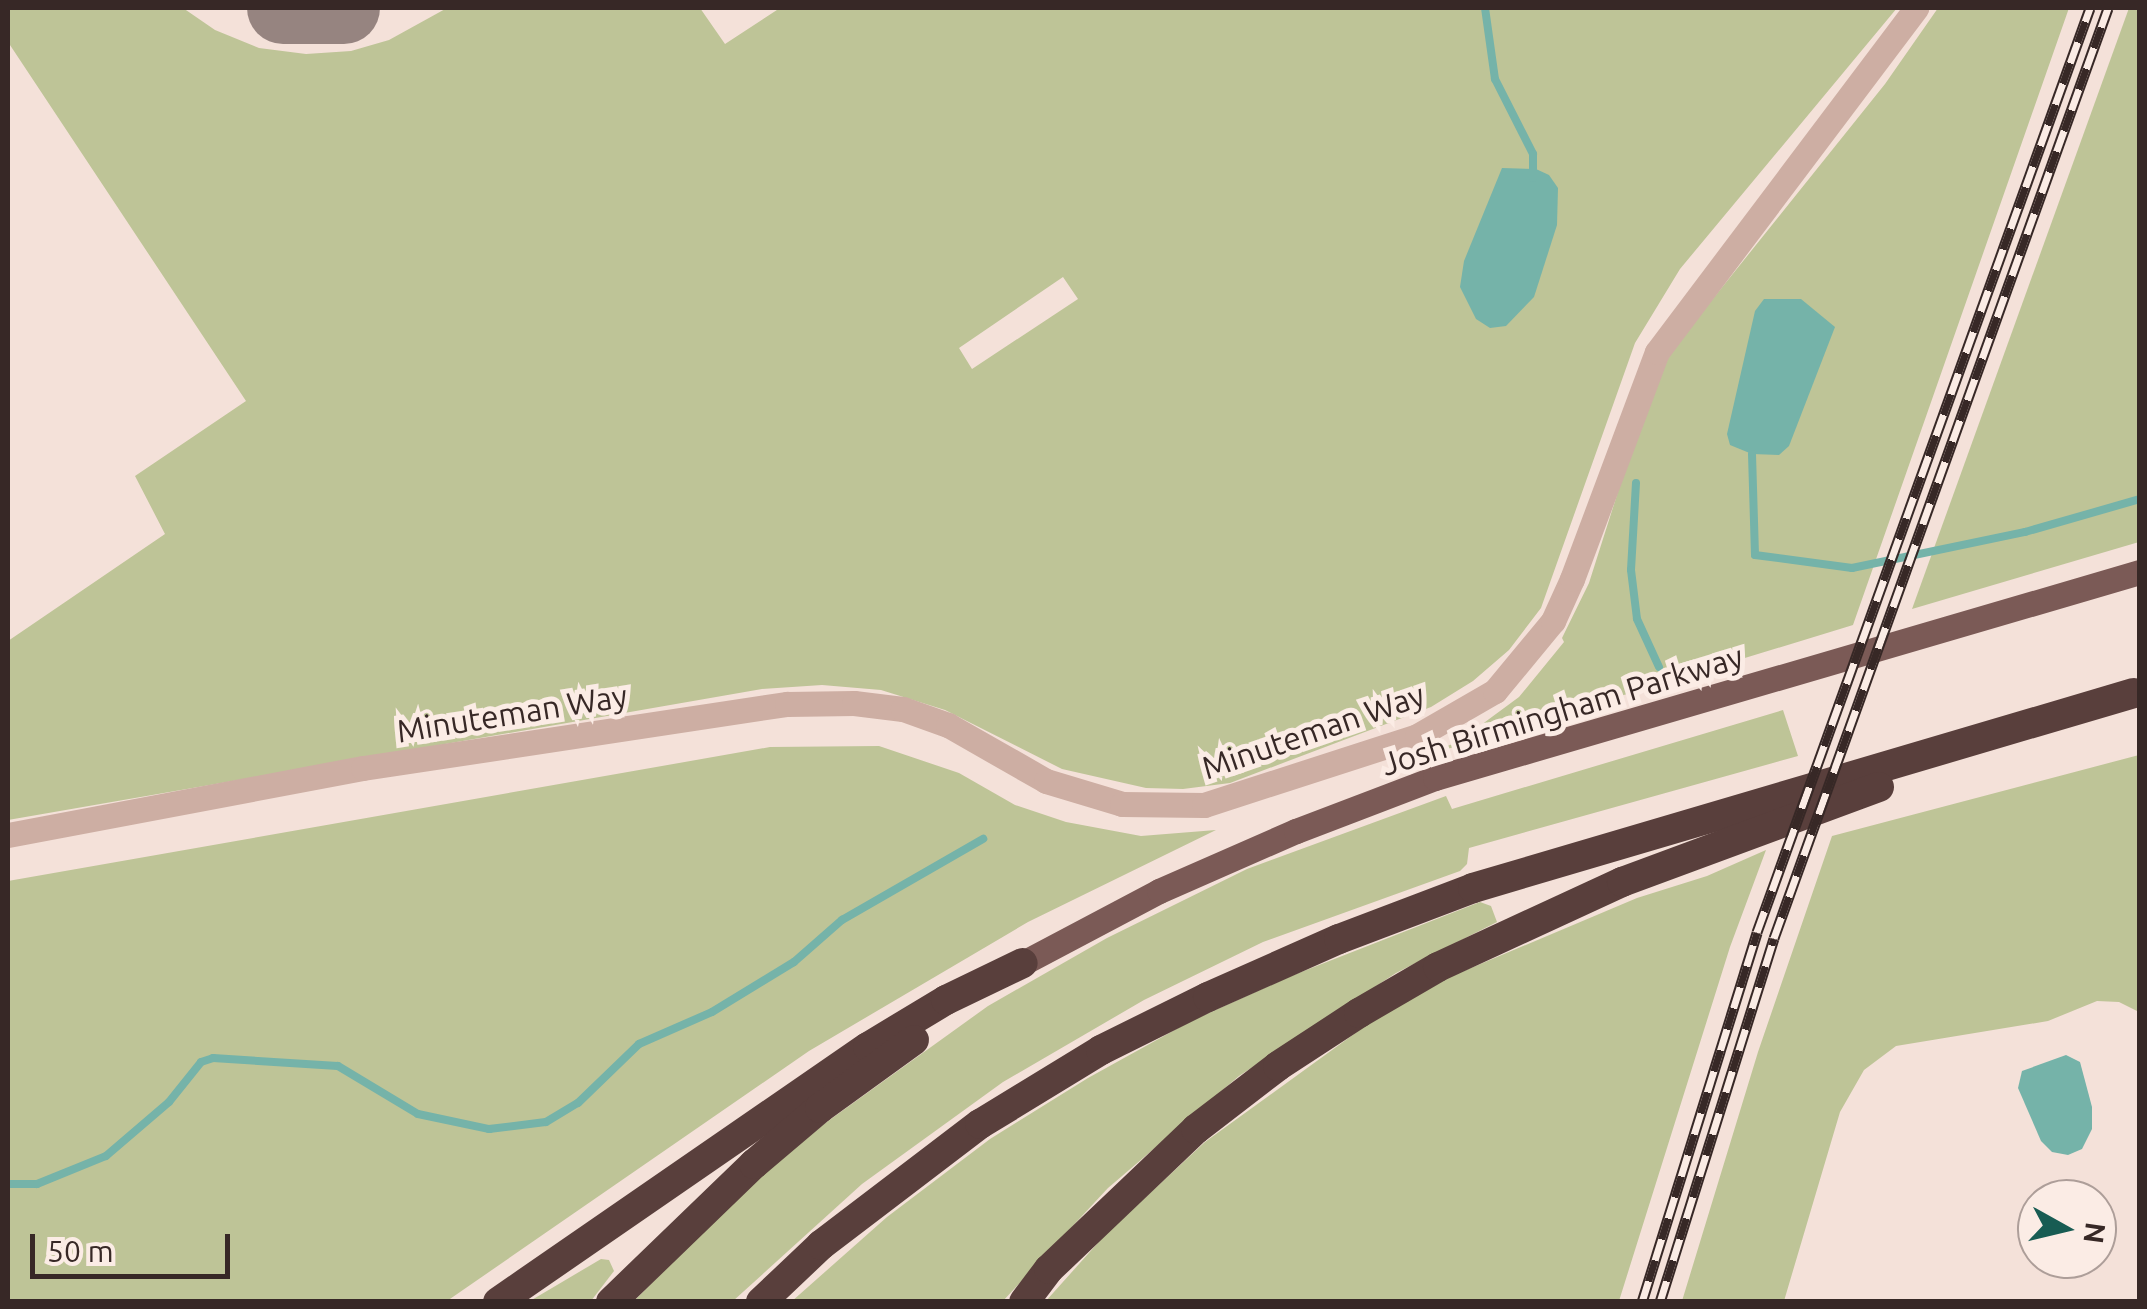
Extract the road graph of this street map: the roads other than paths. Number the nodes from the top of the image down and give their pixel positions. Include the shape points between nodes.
1 (1916, 8) edge
2 (2140, 572) edge
3 (2137, 692) edge
4 (8, 834) edge
5 (1023, 963) junction
6 (498, 1302) edge
7 (611, 1302) edge
8 (760, 1302) edge
9 (1024, 1302) edge

1 - 4 street, Minuteman Way via 1656,352 1553,621 1495,690 1416,736 1204,805 1122,804 1046,781 948,725 903,709 787,704 363,768
2 - 5 main road, Josh Birmingham Parkway via 1435,778 1159,891
3 - 8 highway via 1473,888 1208,996 1101,1050 980,1124 821,1245
3 - 9 highway via 1622,882 1438,967 1278,1066 1196,1130
5 - 6 highway via 868,1047
5 - 7 highway via 820,1108 667,1243

